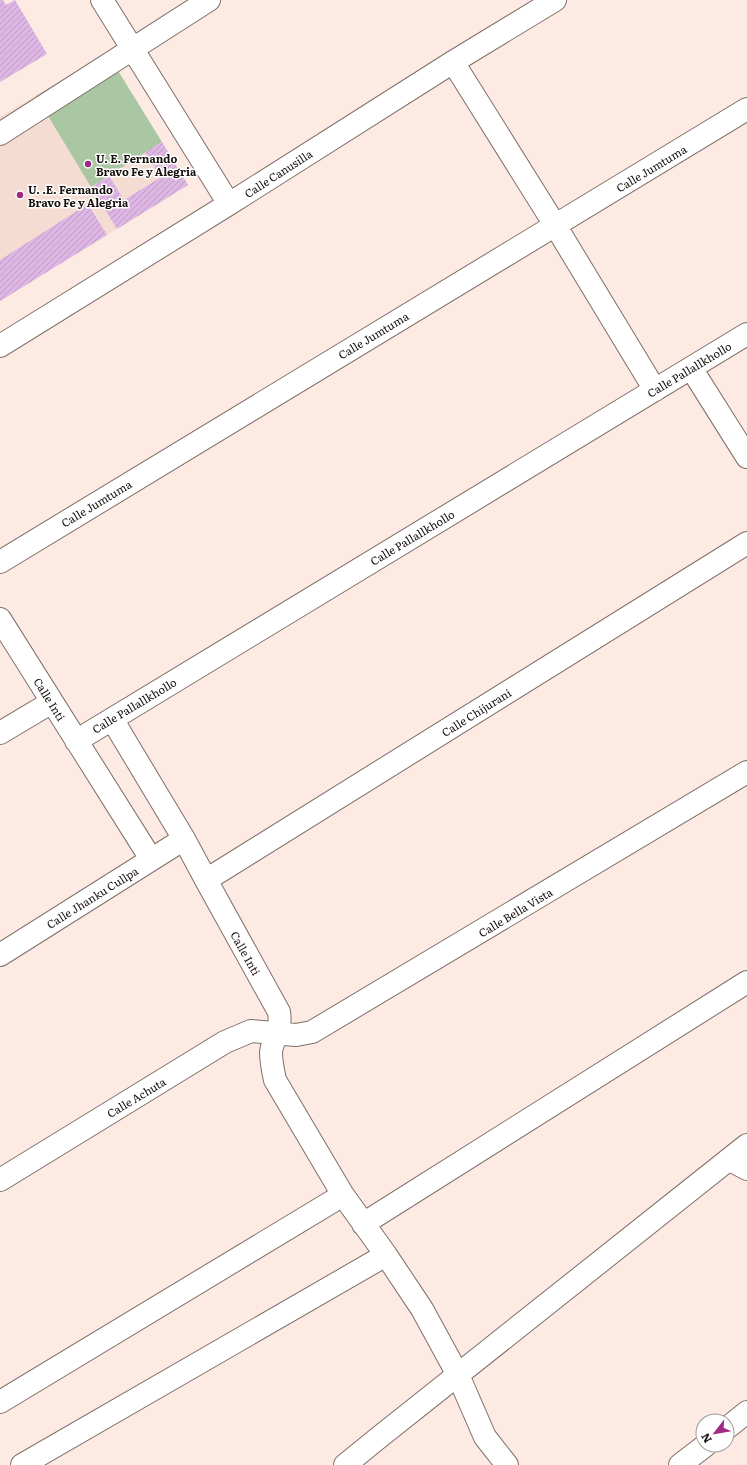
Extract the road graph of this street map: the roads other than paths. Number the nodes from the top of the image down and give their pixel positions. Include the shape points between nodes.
1 (102, 0) edge
2 (209, 0) edge
3 (555, 0) edge
4 (132, 48) junction
5 (453, 62) junction
6 (747, 109) edge
7 (0, 134) edge
8 (229, 204) junction
9 (555, 225) junction
10 (747, 334) edge
11 (0, 346) edge
12 (691, 368) junction
13 (655, 390) junction
14 (747, 457) edge
15 (747, 543) edge
16 (0, 562) edge
17 (0, 619) edge
18 (52, 702) junction
19 (112, 719) junction
20 (0, 733) edge
21 (76, 740) junction
22 (747, 772) edge
23 (184, 839) junction
24 (152, 860) junction
25 (206, 880) junction
26 (0, 955) edge
27 (747, 982) edge
28 (278, 1033) junction
29 (747, 1145) edge
30 (738, 1165) edge
31 (0, 1180) edge
32 (342, 1195) junction
33 (363, 1224) junction
34 (386, 1255) junction
35 (458, 1375) junction
36 (0, 1402) edge
37 (747, 1412) edge
38 (735, 1422) edge
39 (696, 1453) edge
40 (22, 1465) edge
41 (346, 1465) edge
42 (507, 1465) edge
43 (680, 1465) edge

1 - 4 street
2 - 4 street
3 - 5 street, Calle Canusilla
4 - 7 street
4 - 8 street
5 - 8 street, Calle Canusilla
5 - 9 street
6 - 9 street, Calle Jumtuma
8 - 11 street, Calle Canusilla
9 - 13 street
9 - 16 street, Calle Jumtuma
10 - 12 street, Calle Pallallkhollo
12 - 13 street, Calle Pallallkhollo
12 - 14 street
13 - 19 street, Calle Pallallkhollo
15 - 25 street, Calle Chijurani
17 - 18 street, Calle Inti
18 - 20 street
18 - 21 street, Calle Inti
19 - 21 street, Calle Pallallkhollo
19 - 23 street, Calle Inti
21 - 24 street, Calle Inti
22 - 28 street, Calle Bella Vista via 312,1032 296,1035
23 - 24 street, Calle Jhanku Cullpa
23 - 25 street, Calle Inti
24 - 26 street, Calle Jhanku Cullpa
25 - 28 street, Calle Inti via 279,1012 281,1023
27 - 33 street
28 - 31 street, Calle Achuta via 251,1031 225,1042
28 - 32 street, Calle Inti via 271,1051 275,1080
29 - 30 street
30 - 35 street
32 - 33 street, Calle Inti
32 - 36 street
33 - 34 street, Calle Inti
34 - 35 street, Calle Inti via 422,1309
34 - 40 street
35 - 41 street
35 - 42 street, Calle Inti via 485,1437
37 - 38 street
39 - 43 street

